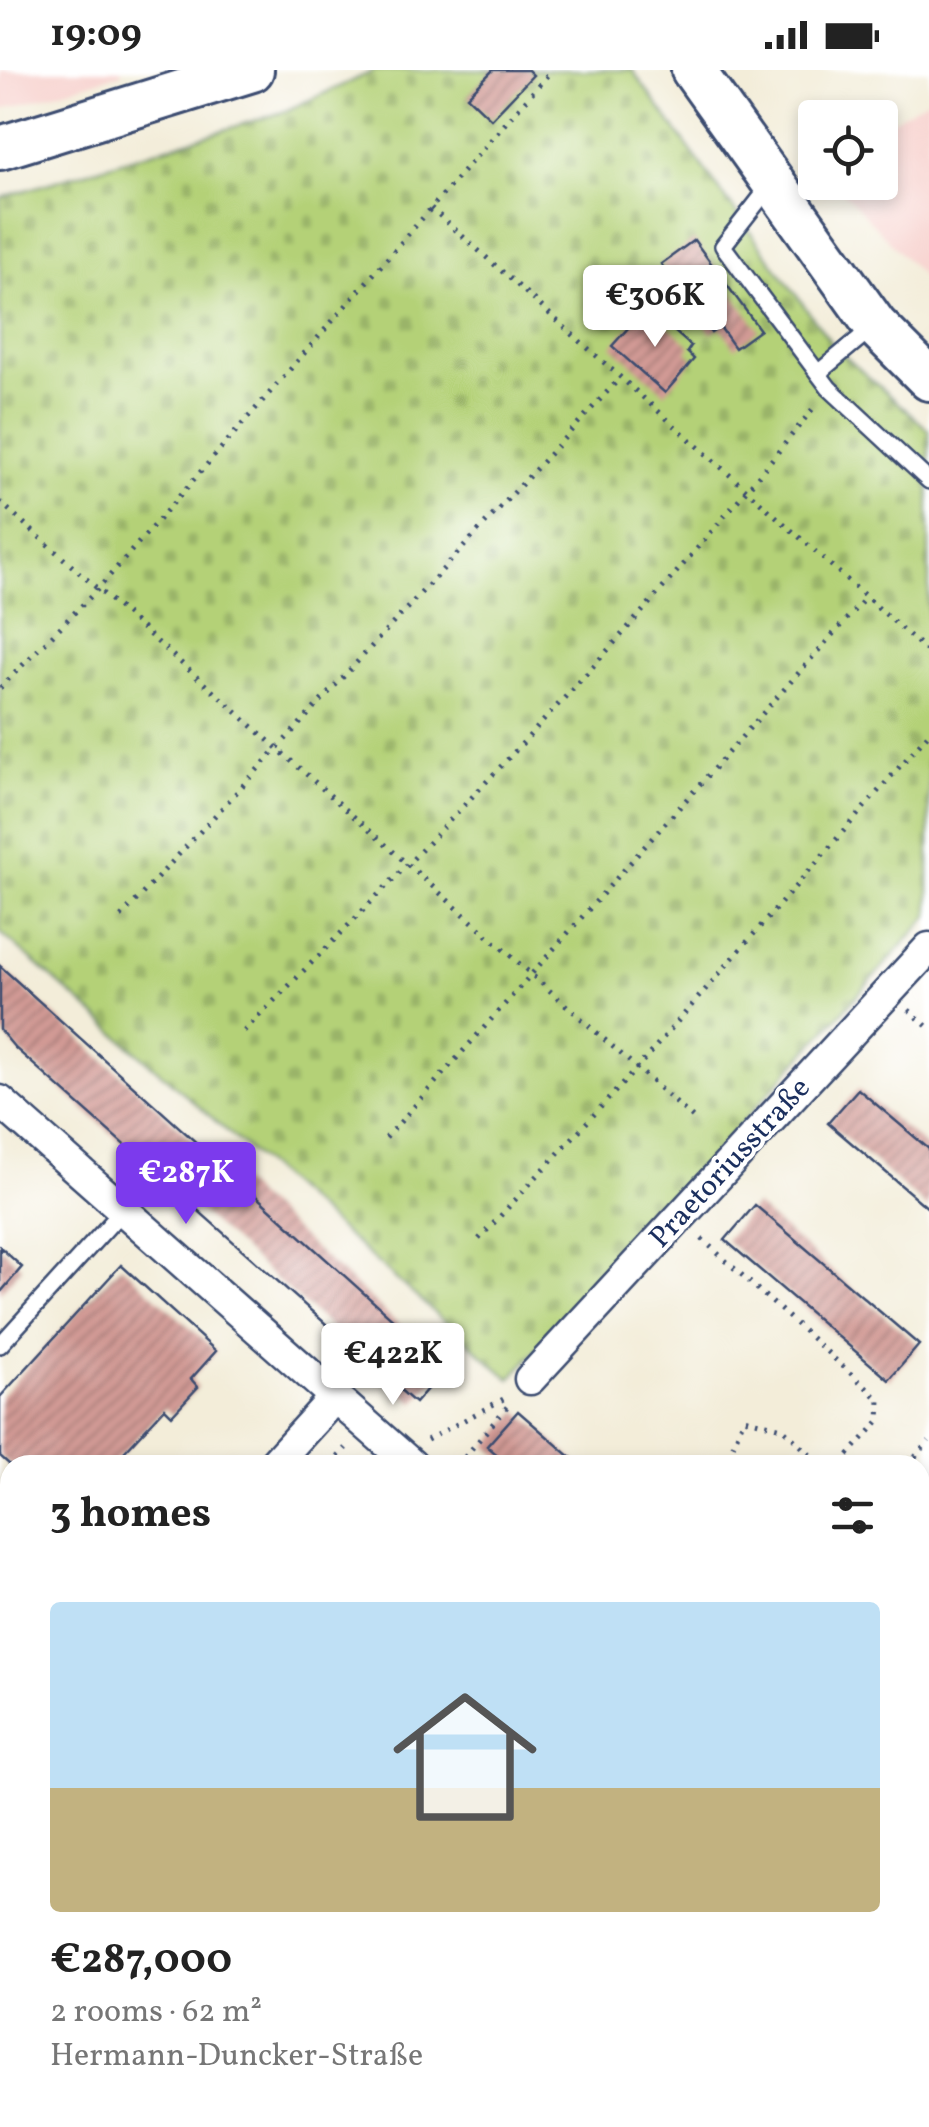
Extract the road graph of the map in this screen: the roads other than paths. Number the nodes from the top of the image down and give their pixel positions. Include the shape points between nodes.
1 (252, 70) edge
2 (693, 70) edge
3 (0, 148) edge
4 (772, 183) junction
5 (875, 325) junction
6 (818, 373) junction
7 (929, 379) edge
8 (929, 482) edge
9 (929, 948) edge
10 (0, 1101) edge
11 (122, 1211) junction
12 (0, 1345) edge
13 (530, 1379) dead end
14 (335, 1397) junction
15 (281, 1455) edge
16 (401, 1455) edge

1 - 3 main road
2 - 4 main road
4 - 5 main road
4 - 6 lane via 723,246
5 - 6 lane
5 - 7 main road
6 - 8 lane
9 - 13 street, Praetoriusstraße
10 - 11 street
11 - 12 lane
11 - 14 street
14 - 15 street
14 - 16 street

